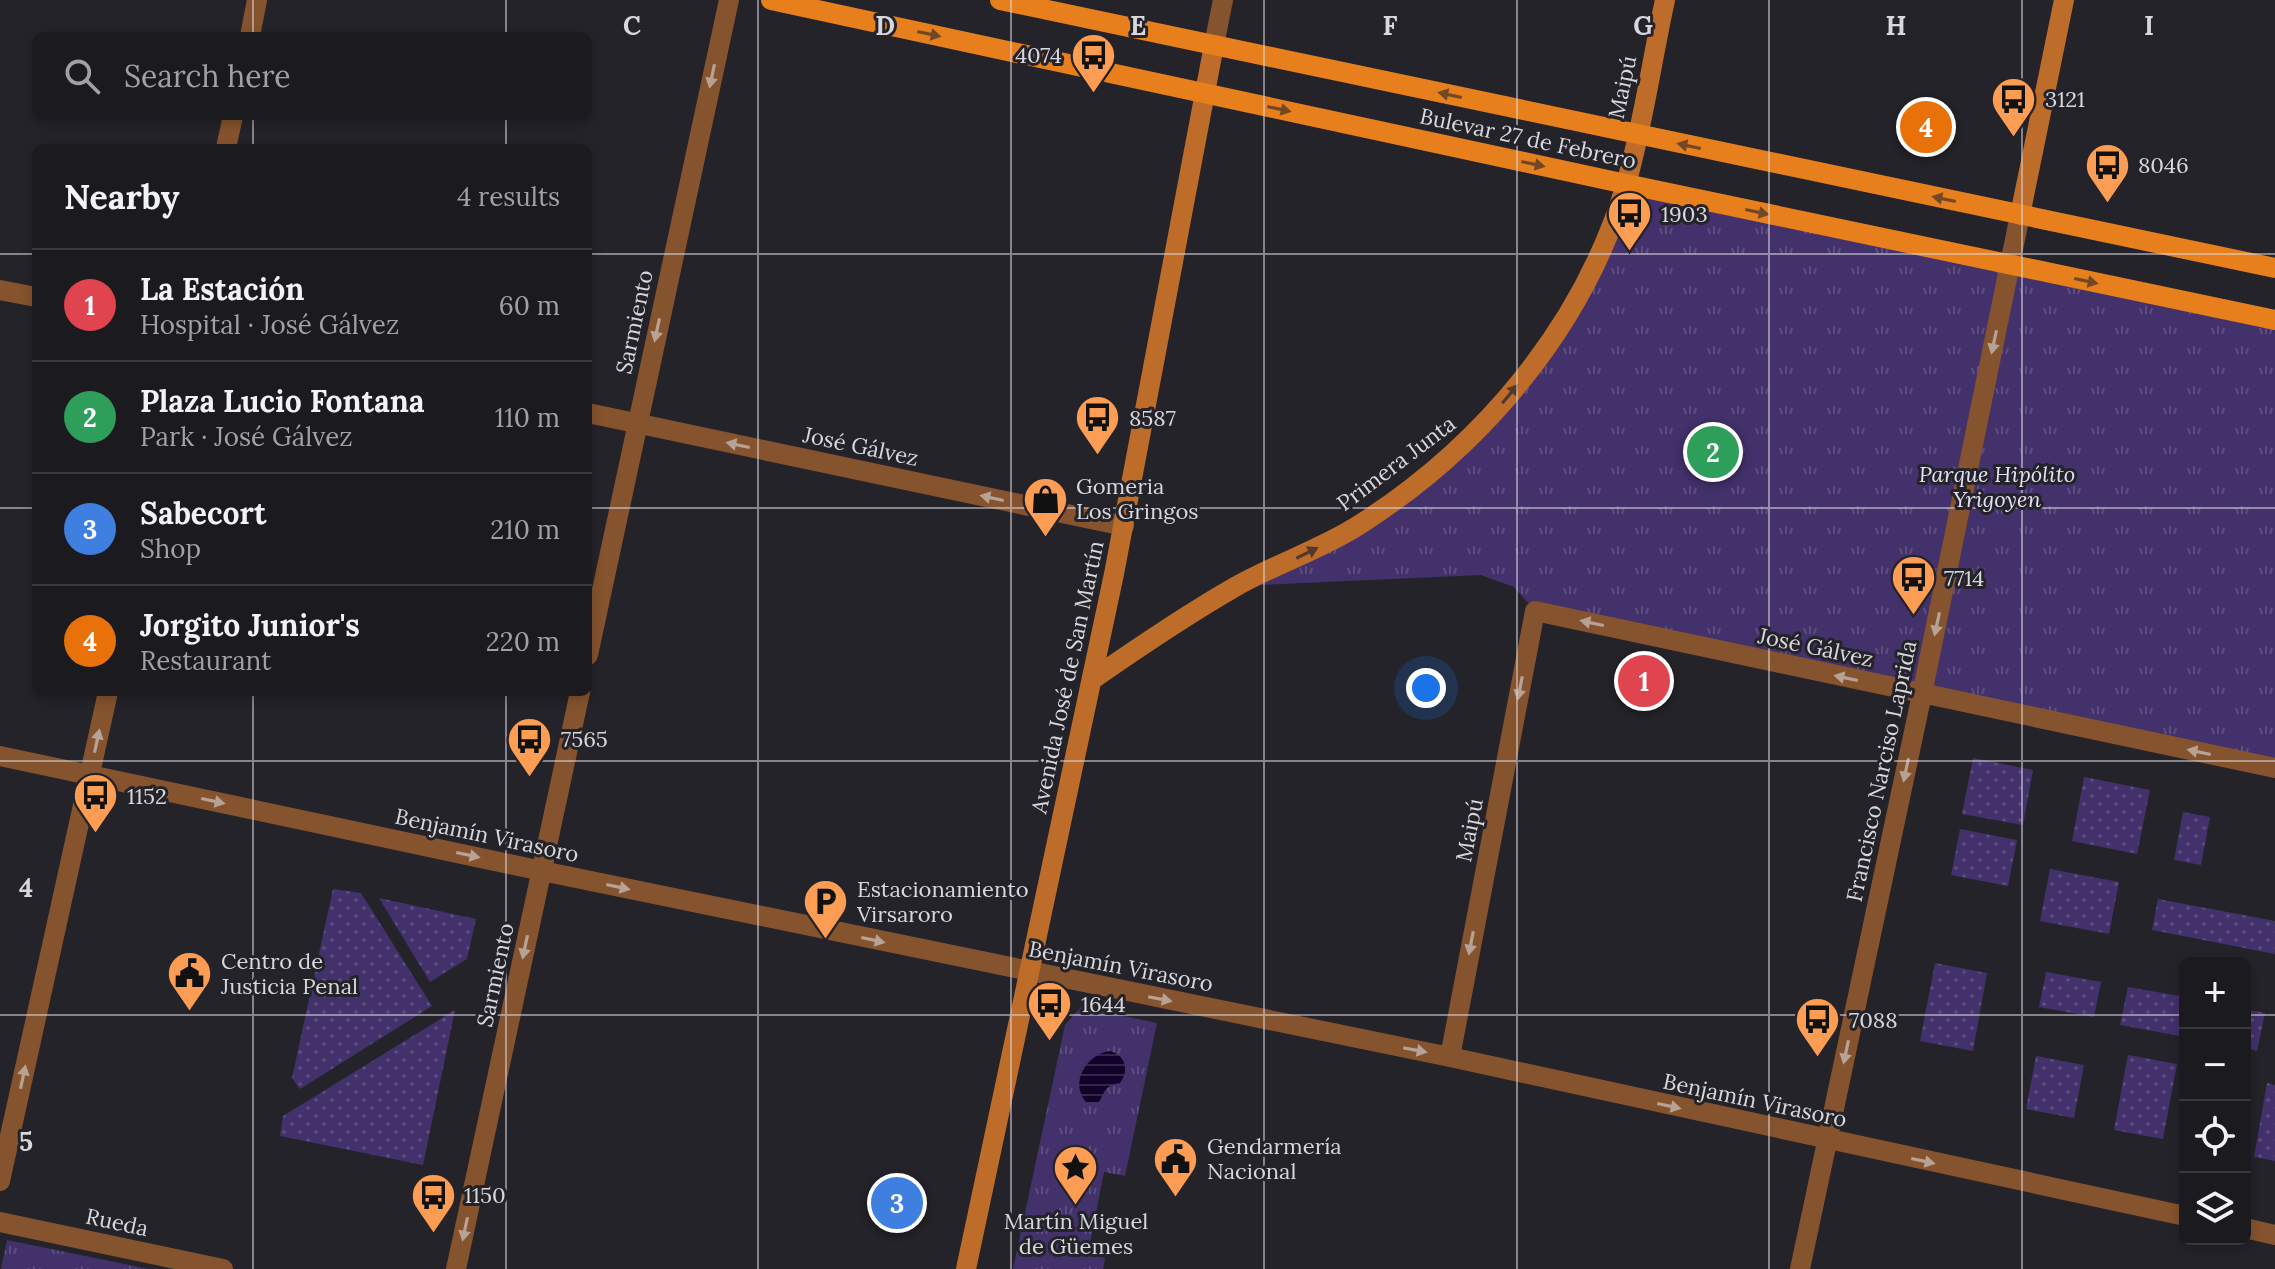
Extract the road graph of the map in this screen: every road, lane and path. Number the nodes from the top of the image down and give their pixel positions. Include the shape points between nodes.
1 (257, 0) edge
2 (729, 0) edge
3 (771, 0) edge
4 (1000, 0) edge
5 (1223, 0) edge
6 (1665, 0) edge
7 (2064, 0) edge
8 (251, 32) edge
9 (1214, 45) junction
10 (1203, 93) junction
11 (232, 120) edge
12 (1636, 135) junction
13 (227, 144) edge
14 (1626, 184) junction
15 (2020, 215) junction
16 (2010, 265) junction
17 (2275, 268) edge
18 (0, 290) edge
19 (32, 296) edge
20 (2275, 320) edge
21 (592, 414) edge
22 (637, 424) junction
23 (1124, 526) junction
24 (1535, 611) joint
25 (592, 636) edge
26 (1093, 679) junction
27 (1922, 694) junction
28 (107, 696) edge
29 (579, 696) edge
30 (0, 756) edge
31 (2275, 768) edge
32 (90, 774) junction
33 (542, 871) junction
34 (1029, 972) junction
35 (1450, 1057) junction
36 (1828, 1140) junction
37 (0, 1181) edge
38 (2179, 1215) edge
39 (0, 1222) edge
40 (2251, 1229) edge
41 (2275, 1235) edge
42 (223, 1269) edge
43 (456, 1269) edge
44 (966, 1269) edge
45 (1800, 1269) edge

1 - 8 street
2 -> 22 street, Sarmiento
3 -> 10 main road, Bulevar 27 de Febrero
4 - 9 main road, Bulevar 27 de Febrero
5 - 9 street
6 - 12 main road, Maipú
7 - 15 main road, Francisco Narciso Laprida
9 - 10 main road, Avenida José de San Martín
12 -> 9 main road, Bulevar 27 de Febrero
10 -> 14 main road, Bulevar 27 de Febrero
10 - 23 main road, Avenida José de San Martín
11 - 13 street
12 - 14 main road, Maipú
15 -> 12 main road, Bulevar 27 de Febrero
14 -> 16 main road, Bulevar 27 de Febrero
26 -> 14 main road, Primera Junta via 1237,586 1360,524 1424,479 1484,426 1545,351 1596,261
15 - 16 street, Francisco Narciso Laprida
15 - 17 main road, Bulevar 27 de Febrero
16 -> 20 main road, Bulevar 27 de Febrero
16 -> 27 street, Francisco Narciso Laprida
18 - 19 street
21 - 22 street, José Gálvez
23 -> 22 street, José Gálvez
22 - 25 street, Sarmiento
23 - 26 main road, Avenida José de San Martín
27 -> 24 street, José Gálvez
24 -> 35 street, Maipú
26 - 34 main road, Avenida José de San Martín
31 -> 27 street, José Gálvez
27 -> 36 street, Francisco Narciso Laprida
32 -> 28 street
29 - 33 street, Sarmiento
30 - 32 street, Benjamín Virasoro
32 -> 33 street, Benjamín Virasoro
37 -> 32 street
33 -> 34 street, Benjamín Virasoro
33 -> 43 street, Sarmiento
34 -> 35 street, Benjamín Virasoro
34 - 44 main road, Avenida José de San Martín
35 -> 36 street, Benjamín Virasoro
36 -> 38 street, Benjamín Virasoro
36 - 45 street, Francisco Narciso Laprida
39 - 42 street, Rueda
40 - 41 street

